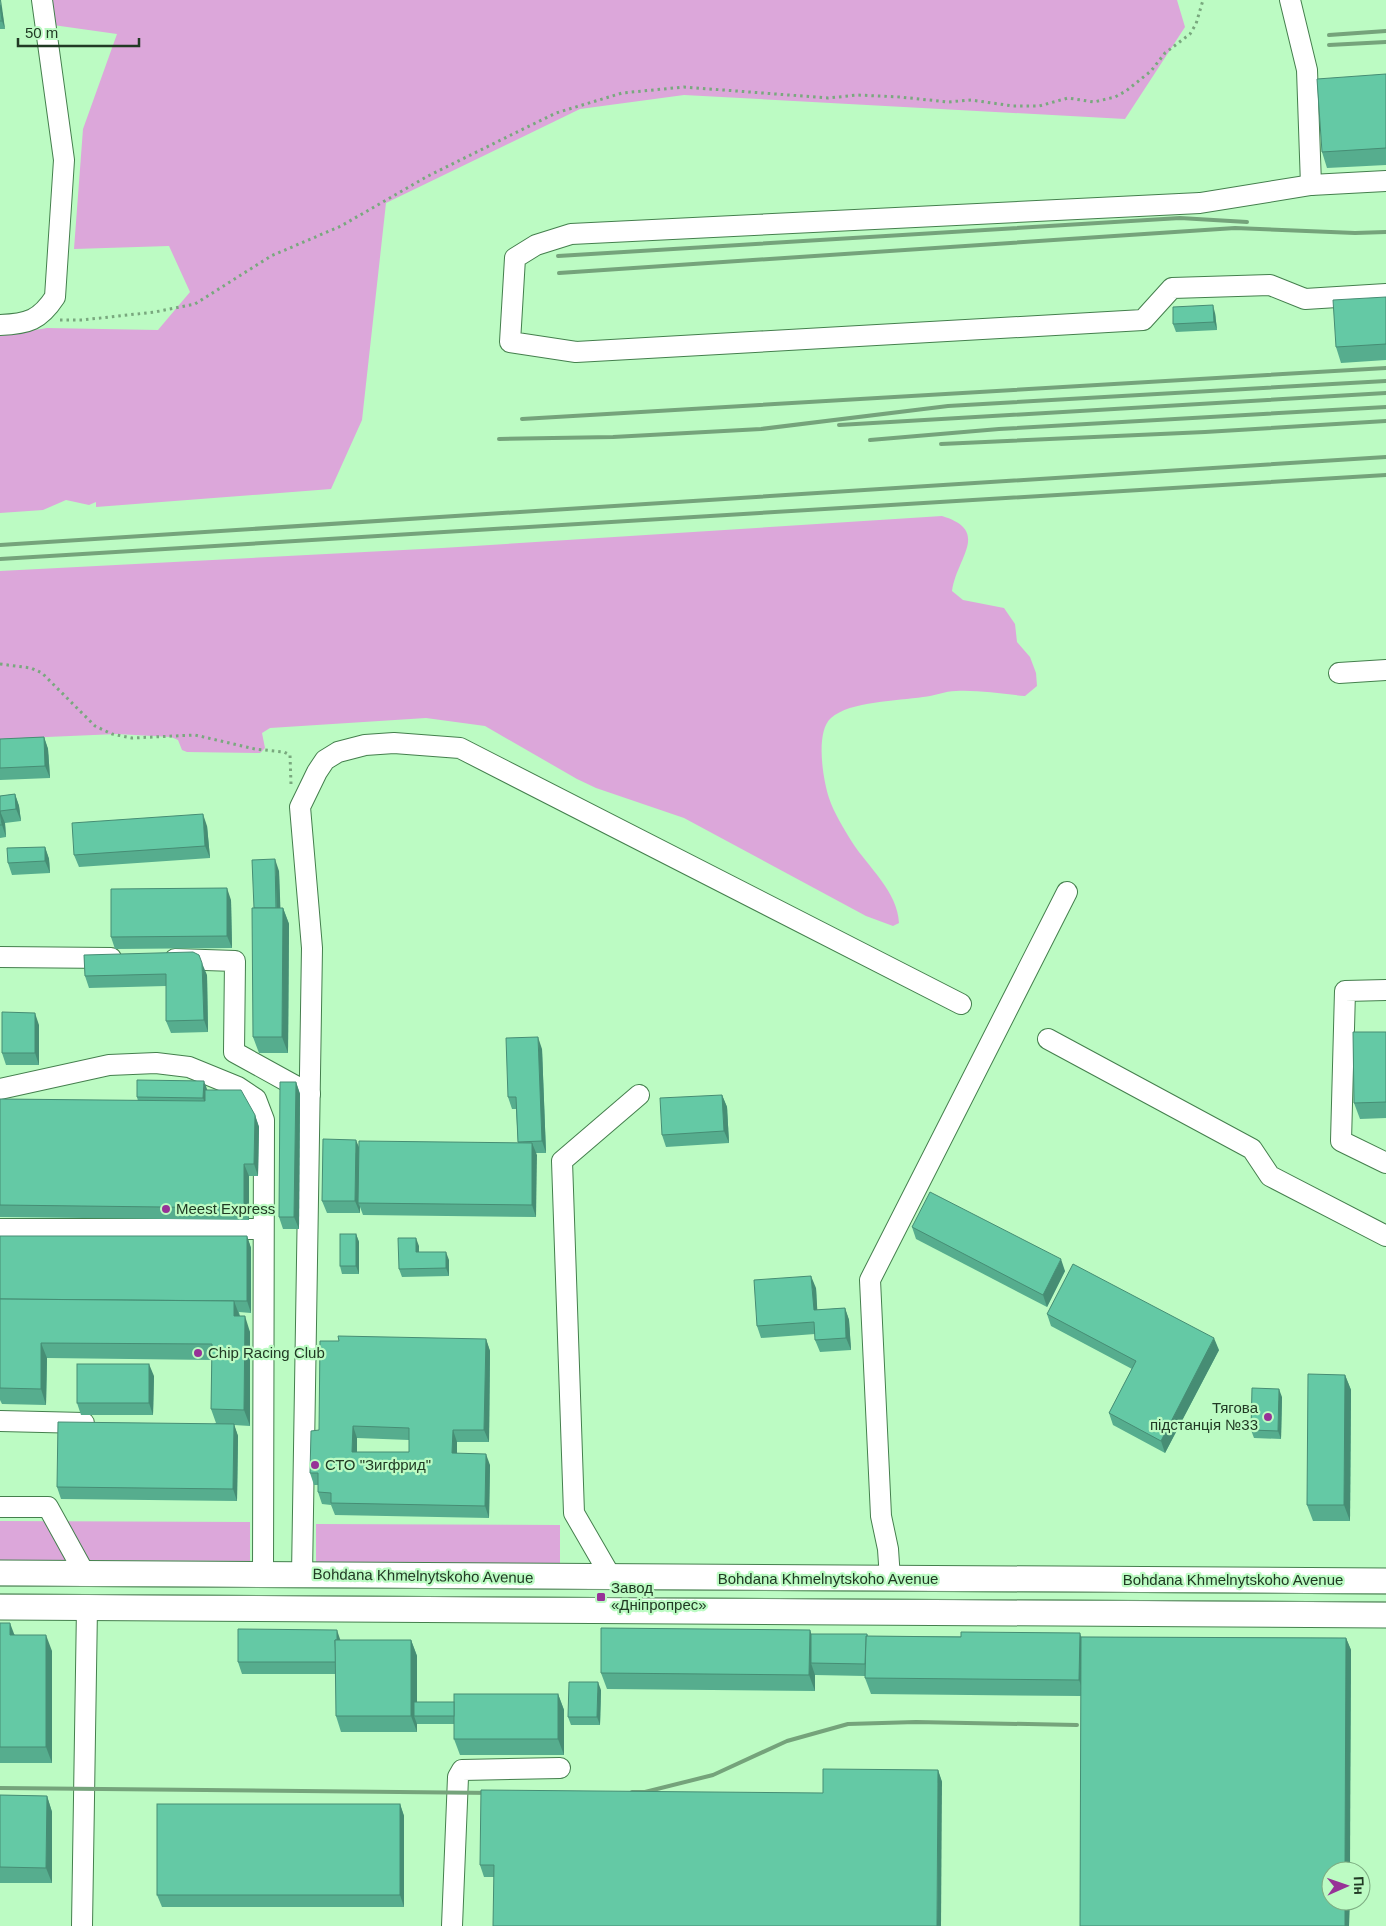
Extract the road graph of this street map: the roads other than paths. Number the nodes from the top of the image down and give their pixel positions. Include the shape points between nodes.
1 (42, 0) edge
2 (1290, 0) edge
3 (1386, 181) edge
4 (1311, 186) junction
5 (1386, 294) edge
6 (0, 326) edge
7 (1386, 670) edge
8 (1339, 673) dead end
9 (1067, 892) dead end
10 (0, 957) edge
11 (126, 958) edge
12 (156, 959) edge
13 (1386, 990) edge
14 (961, 1004) dead end
15 (1048, 1040) dead end
16 (0, 1089) edge
17 (310, 1094) junction
18 (639, 1095) dead end
19 (1386, 1163) edge
20 (0, 1229) edge
21 (262, 1229) junction
22 (1386, 1236) edge
23 (0, 1421) edge
24 (105, 1423) edge
25 (0, 1507) edge
26 (0, 1573) edge
27 (85, 1574) junction
28 (263, 1575) junction
29 (302, 1575) junction
30 (611, 1577) junction
31 (890, 1579) junction
32 (1386, 1581) edge
33 (0, 1607) edge
34 (86, 1607) junction
35 (1386, 1614) edge
36 (560, 1768) dead end
37 (82, 1926) edge
38 (452, 1926) edge

1 - 6 lane via 64,160 55,297 46,311 34,320
2 - 4 lane via 1307,70
3 - 4 lane
4 - 5 lane via 1200,203 572,234 536,245 515,258 510,342 576,352 1143,320 1172,288 1270,285 1305,299
7 - 8 lane
9 - 31 lane via 870,1280 881,1516
10 - 11 lane
12 - 17 lane via 235,961 234,1052
13 - 19 lane via 1345,991 1341,1141
14 - 17 lane via 460,748 394,743 365,745 338,752 325,760 300,807 312,948
15 - 22 lane via 1252,1149 1270,1176
16 - 21 lane via 109,1064 156,1063 189,1067 238,1087 256,1099 264,1120
17 - 29 lane
18 - 30 lane via 562,1161 574,1513
20 - 21 lane
21 - 28 lane
23 - 24 lane
25 - 27 lane via 48,1508
26 - 27 main road, Bohdana Khmelnytskoho Avenue
27 - 28 main road, Bohdana Khmelnytskoho Avenue
28 - 29 main road, Bohdana Khmelnytskoho Avenue
29 - 30 main road, Bohdana Khmelnytskoho Avenue
30 - 31 main road, Bohdana Khmelnytskoho Avenue
31 - 32 main road, Bohdana Khmelnytskoho Avenue
33 - 34 main road
34 - 35 main road
34 - 37 lane
36 - 38 lane via 462,1770 458,1777

